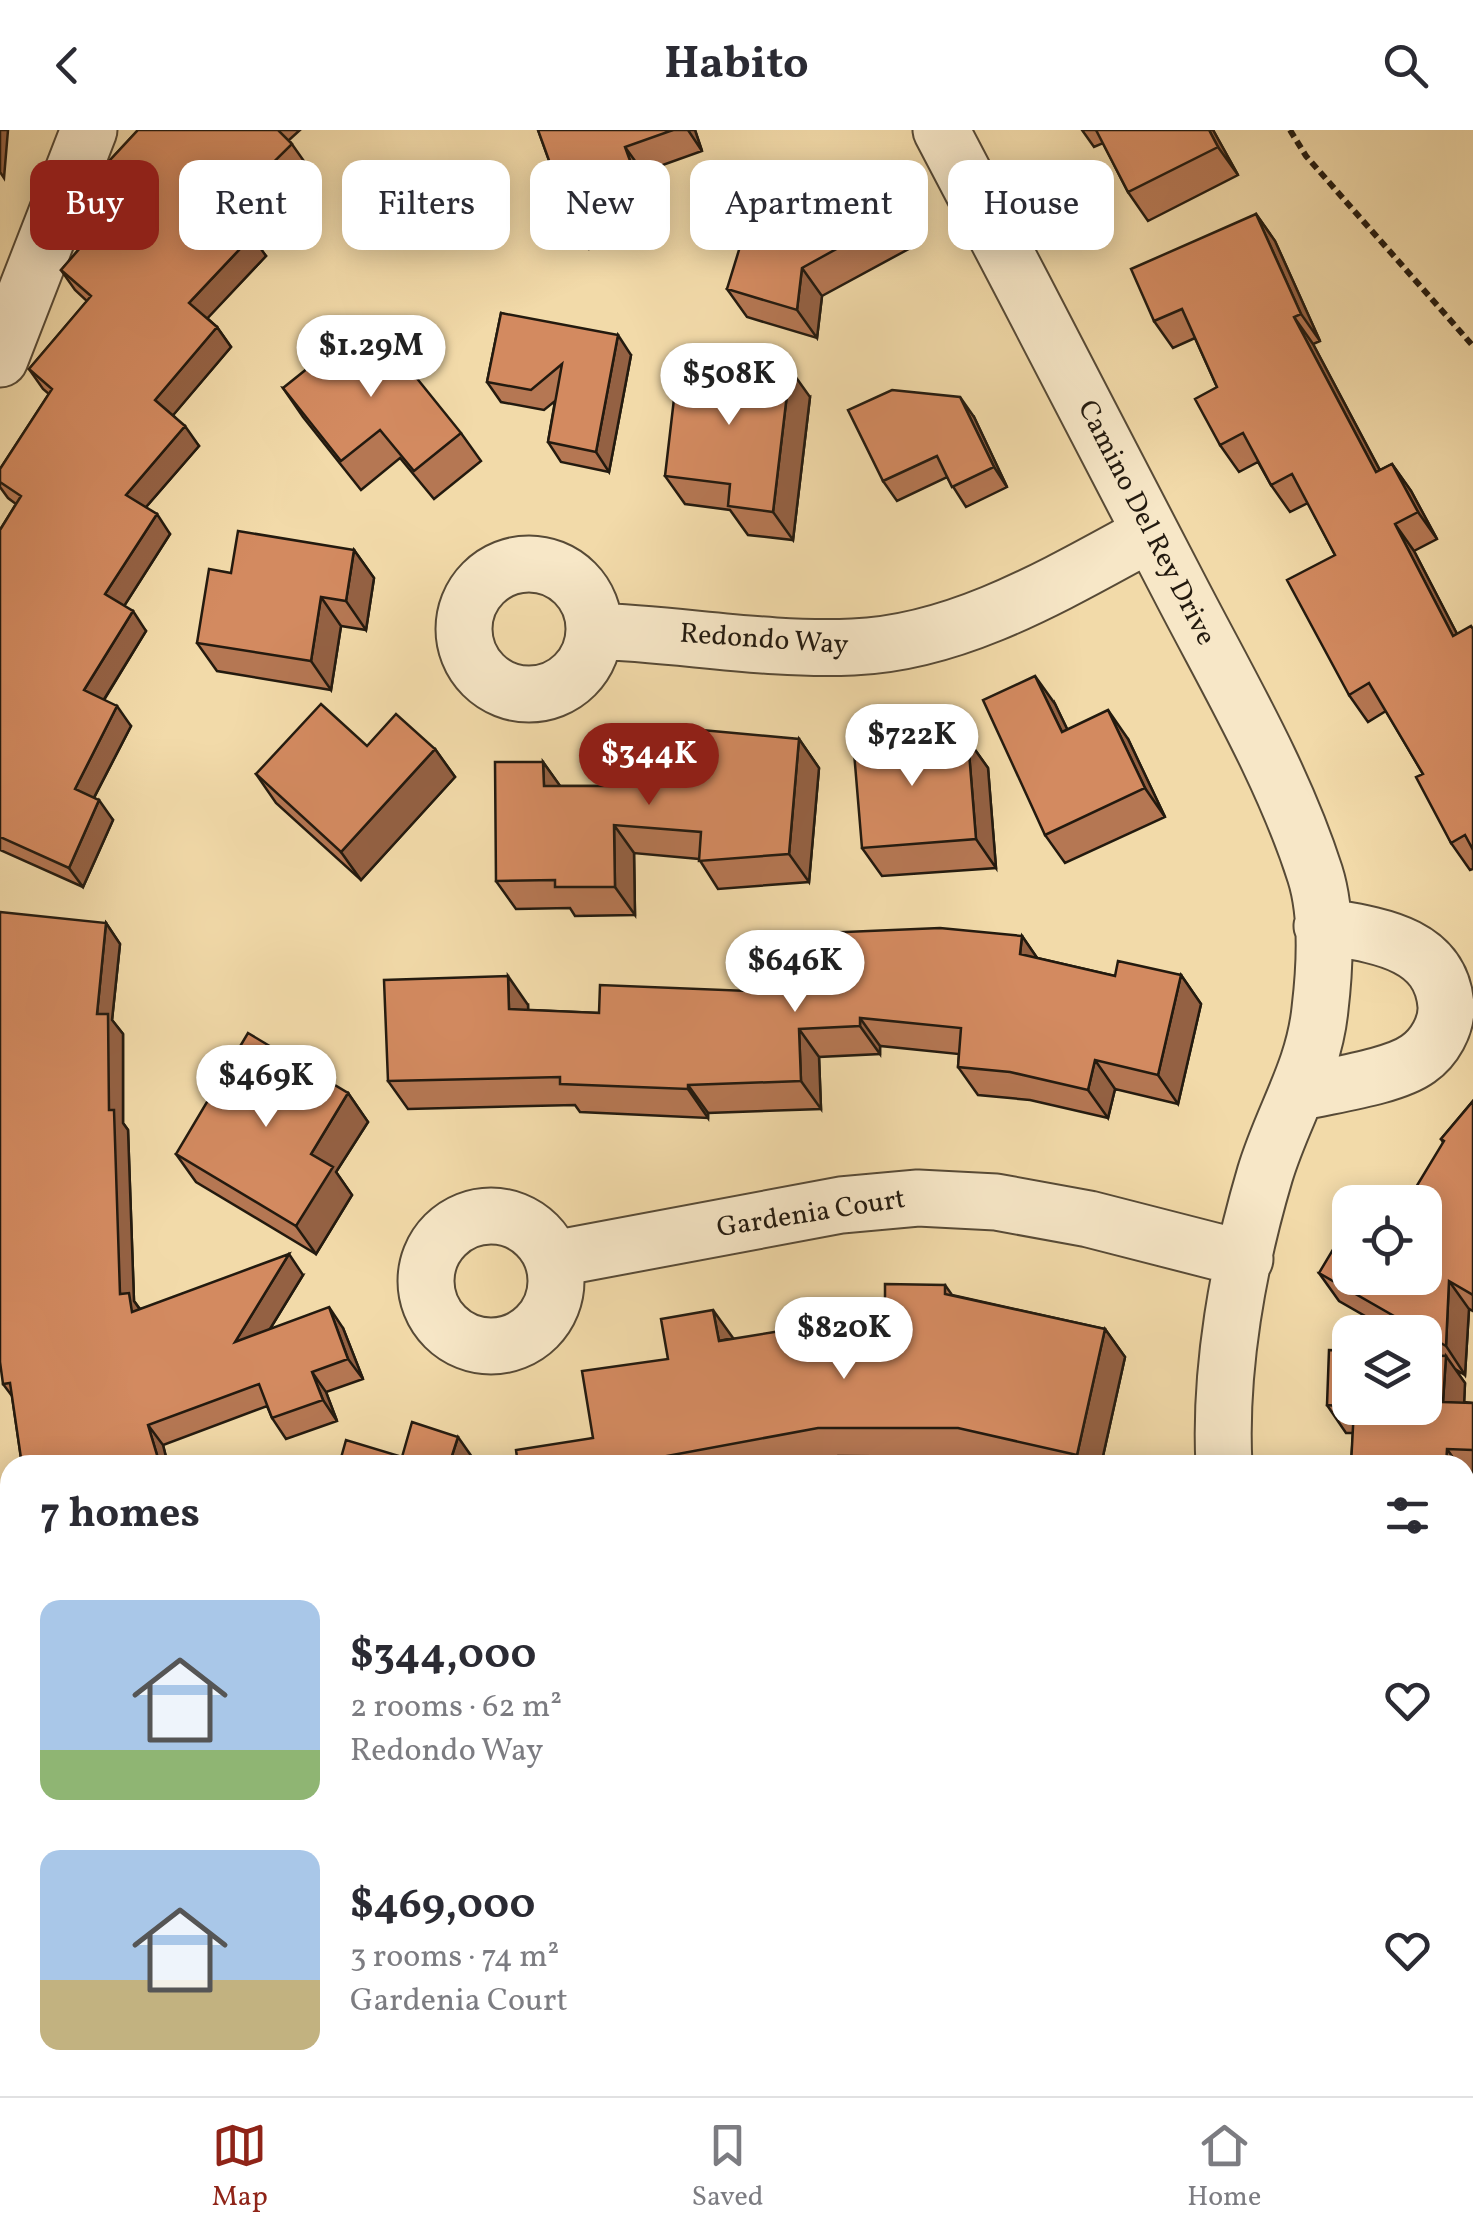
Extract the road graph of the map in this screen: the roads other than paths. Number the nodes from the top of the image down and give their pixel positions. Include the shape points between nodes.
1 (89, 130) edge
2 (941, 130) edge
3 (0, 359) edge
4 (1151, 533) junction
5 (594, 631) dead end
6 (1322, 926) junction
7 (1300, 1093) junction
8 (553, 1259) dead end
9 (1245, 1259) junction
10 (1224, 1455) edge

1 - 3 street
2 - 4 street, Camino Del Rey Drive
4 - 5 street, Redondo Way via 1005,608 924,636 855,648
4 - 6 street, Camino Del Rey Drive via 1287,802 1316,878
6 - 7 street, Camino Del Rey Drive via 1320,1012
6 - 7 street via 1402,944 1428,960 1443,984 1446,1012 1437,1040 1417,1060
7 - 9 street, Camino Del Rey Drive via 1266,1171
8 - 9 street, Gardenia Court via 841,1205 918,1198 996,1202
9 - 10 street, Camino Del Rey Drive via 1222,1421

